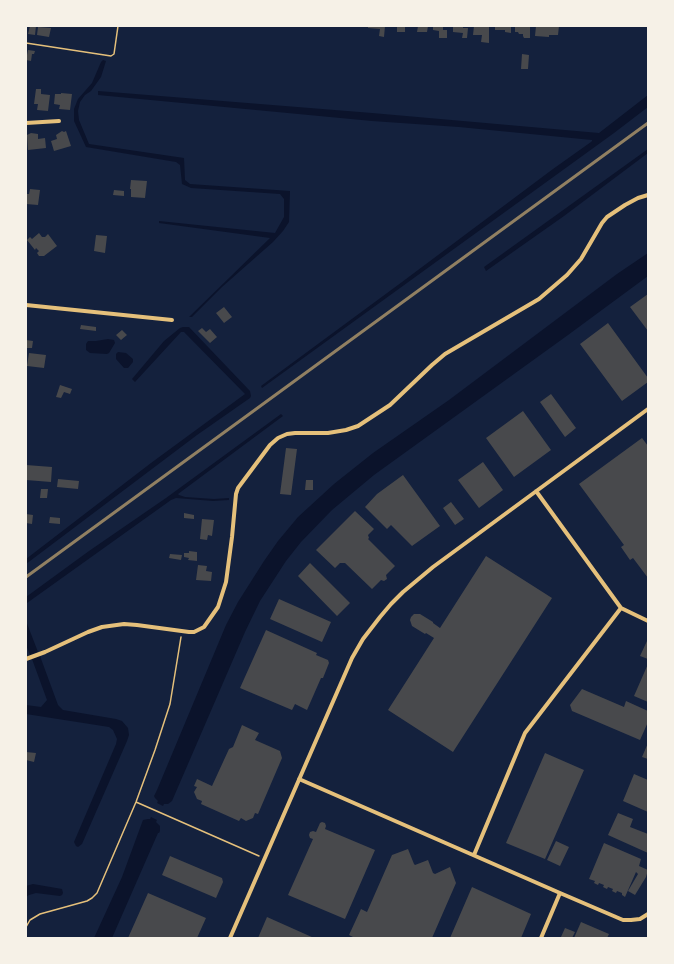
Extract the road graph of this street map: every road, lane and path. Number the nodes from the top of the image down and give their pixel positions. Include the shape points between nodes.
1 (118, 26) edge
2 (26, 43) edge
3 (59, 122) dead end
4 (26, 123) edge
5 (648, 195) edge
6 (26, 305) edge
7 (172, 320) dead end
8 (648, 409) edge
9 (536, 491) junction
10 (621, 608) junction
11 (648, 621) edge
12 (182, 631) junction
13 (26, 659) edge
14 (299, 779) junction
15 (136, 802) junction
16 (474, 855) junction
17 (265, 858) junction
18 (560, 894) junction
19 (648, 914) edge
20 (26, 927) edge
21 (230, 938) edge
22 (541, 938) edge

1 - 2 path via 114,54 111,56
3 - 4 street
5 - 12 street via 638,198 607,217 567,276 538,299 445,354 390,405 358,426 346,430 287,434 270,445 236,494 226,582 218,607 204,627 194,632
6 - 7 street
8 - 9 street
9 - 10 street
9 - 14 street via 433,567 403,592 384,613 363,639 352,658
10 - 11 street
10 - 16 street via 525,734
12 - 13 street via 124,624 102,627
12 - 15 path via 170,704
14 - 16 street
14 - 17 street
15 - 17 path
15 - 20 path via 97,893 87,901 40,914 30,920
16 - 18 street
17 - 21 street
18 - 19 street via 623,920 636,920
18 - 22 street

